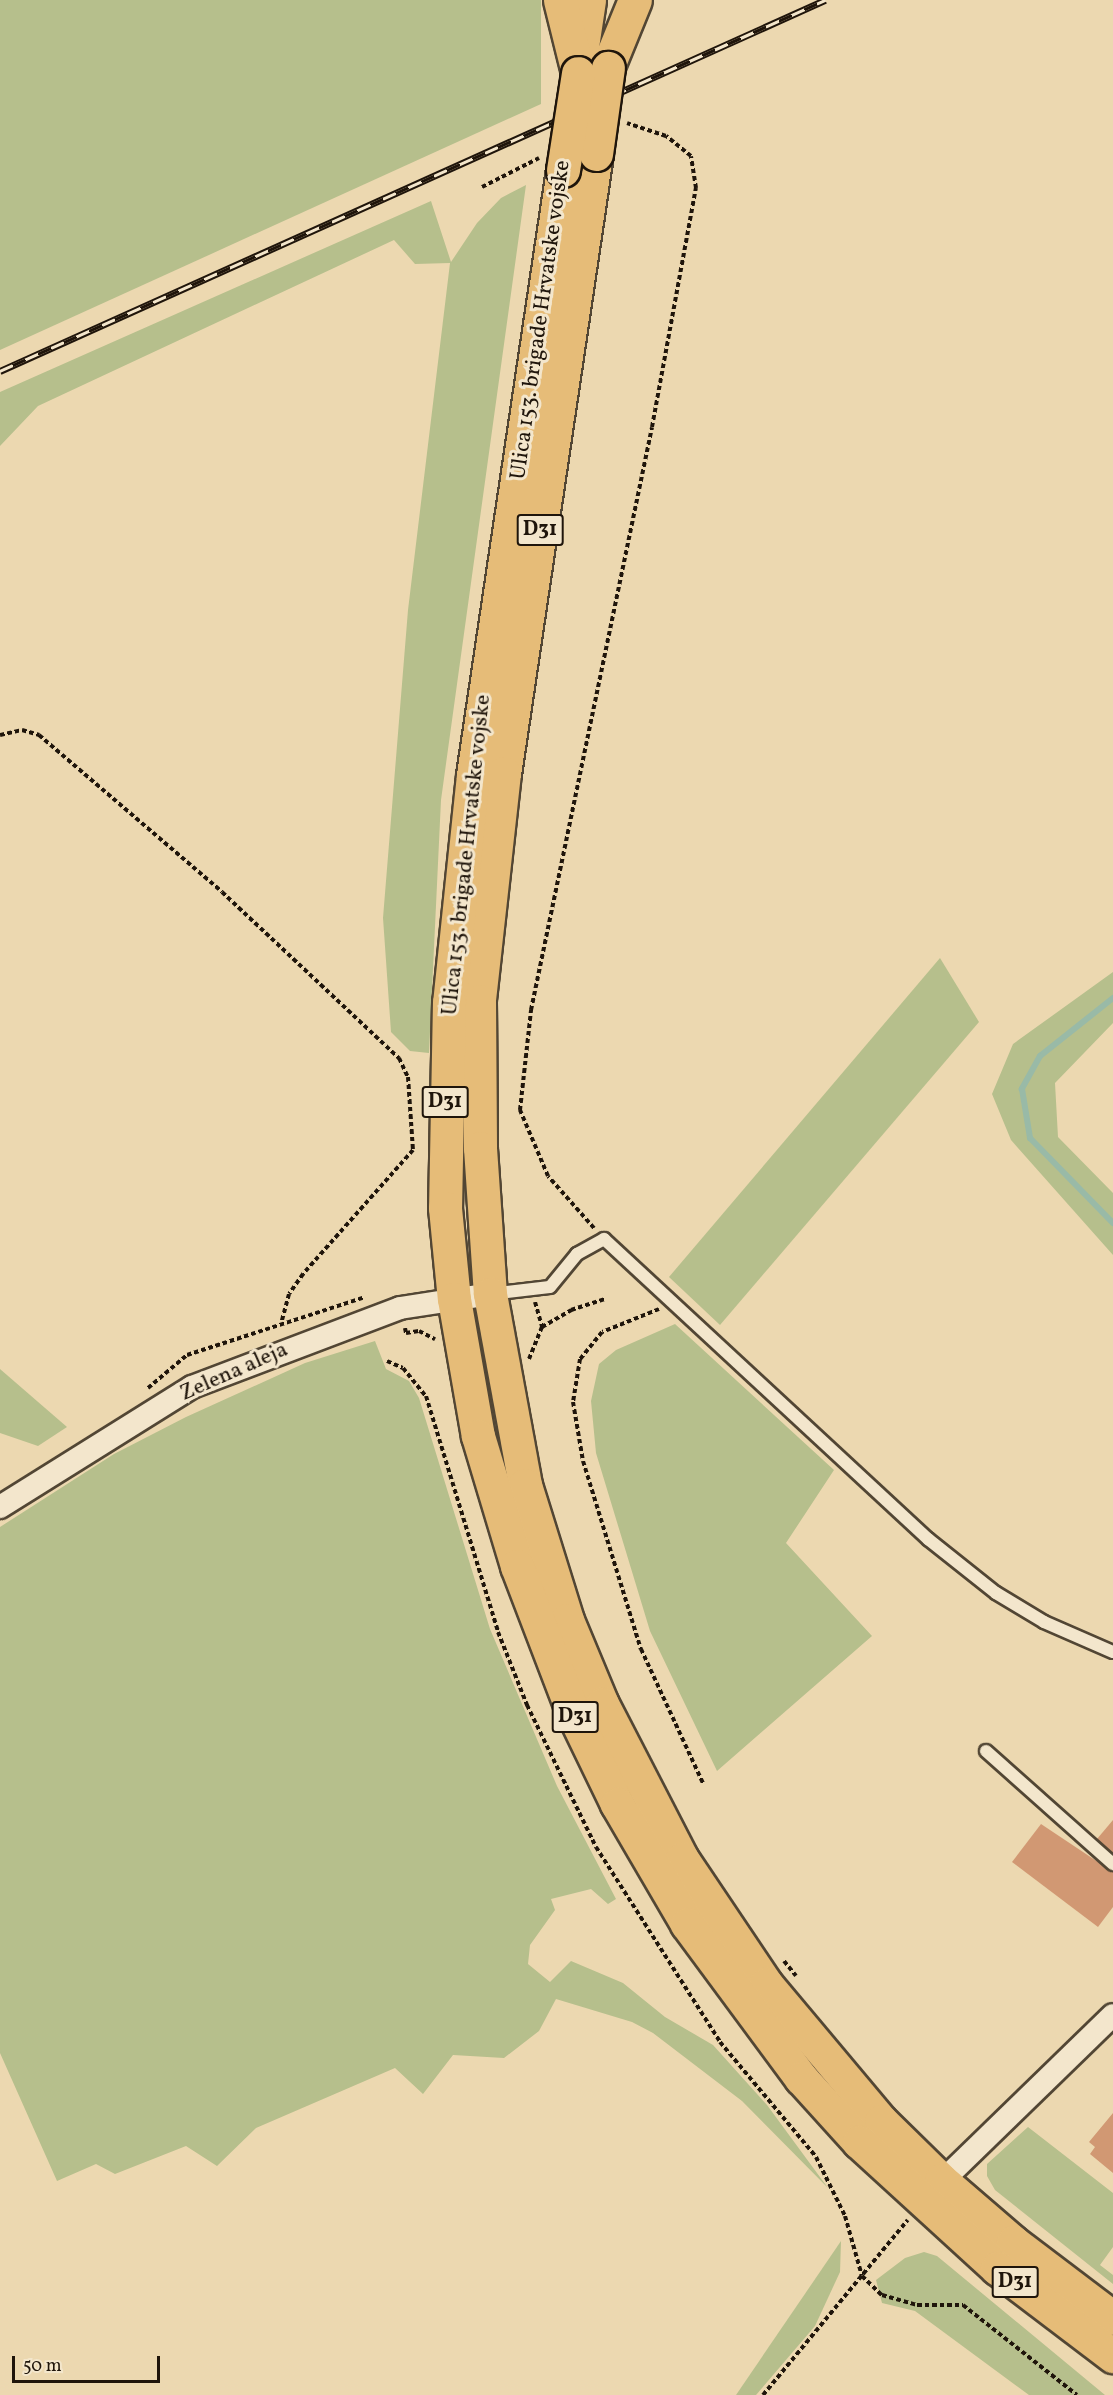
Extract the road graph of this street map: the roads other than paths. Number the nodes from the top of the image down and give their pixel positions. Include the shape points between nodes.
1 (560, 0) edge
2 (589, 0) edge
3 (618, 0) edge
4 (635, 0) edge
5 (598, 69) junction
6 (490, 1294) junction
7 (454, 1299) junction
8 (0, 1507) edge
9 (1113, 1652) edge
10 (987, 1751) dead end
11 (1113, 1864) edge
12 (1113, 2015) edge
13 (931, 2192) junction
14 (1113, 2318) edge
15 (1113, 2355) edge

1 - 5 main road
2 - 5 main road, Ulica 153. brigade Hrvatske vojske / D31
3 - 5 main road, Ulica 153. brigade Hrvatske vojske / D31
4 - 5 main road via 629,26
5 - 6 main road, Ulica 153. brigade Hrvatske vojske / D31, bridge via 596,154 486,907 477,1066
5 - 7 main road, Ulica 153. brigade Hrvatske vojske / D31, bridge via 554,163 457,906 444,1147
6 - 7 street, Zelena aleja
6 - 9 lane via 550,1287 577,1254 604,1239 928,1539 996,1593 1044,1622
6 - 13 main road, Ulica 153. brigade Hrvatske vojske / D31 via 512,1427 545,1555 602,1704 645,1792 713,1910 766,1984 881,2121
7 - 8 street, Zelena aleja via 400,1308 192,1387
7 - 13 main road, Ulica 153. brigade Hrvatske vojske / D31 via 478,1436 517,1566 574,1715 617,1804 687,1924 801,2078
10 - 11 lane
12 - 13 street
13 - 14 main road, Ulica 153. brigade Hrvatske vojske / D31
13 - 15 main road, Ulica 153. brigade Hrvatske vojske / D31 via 997,2268

